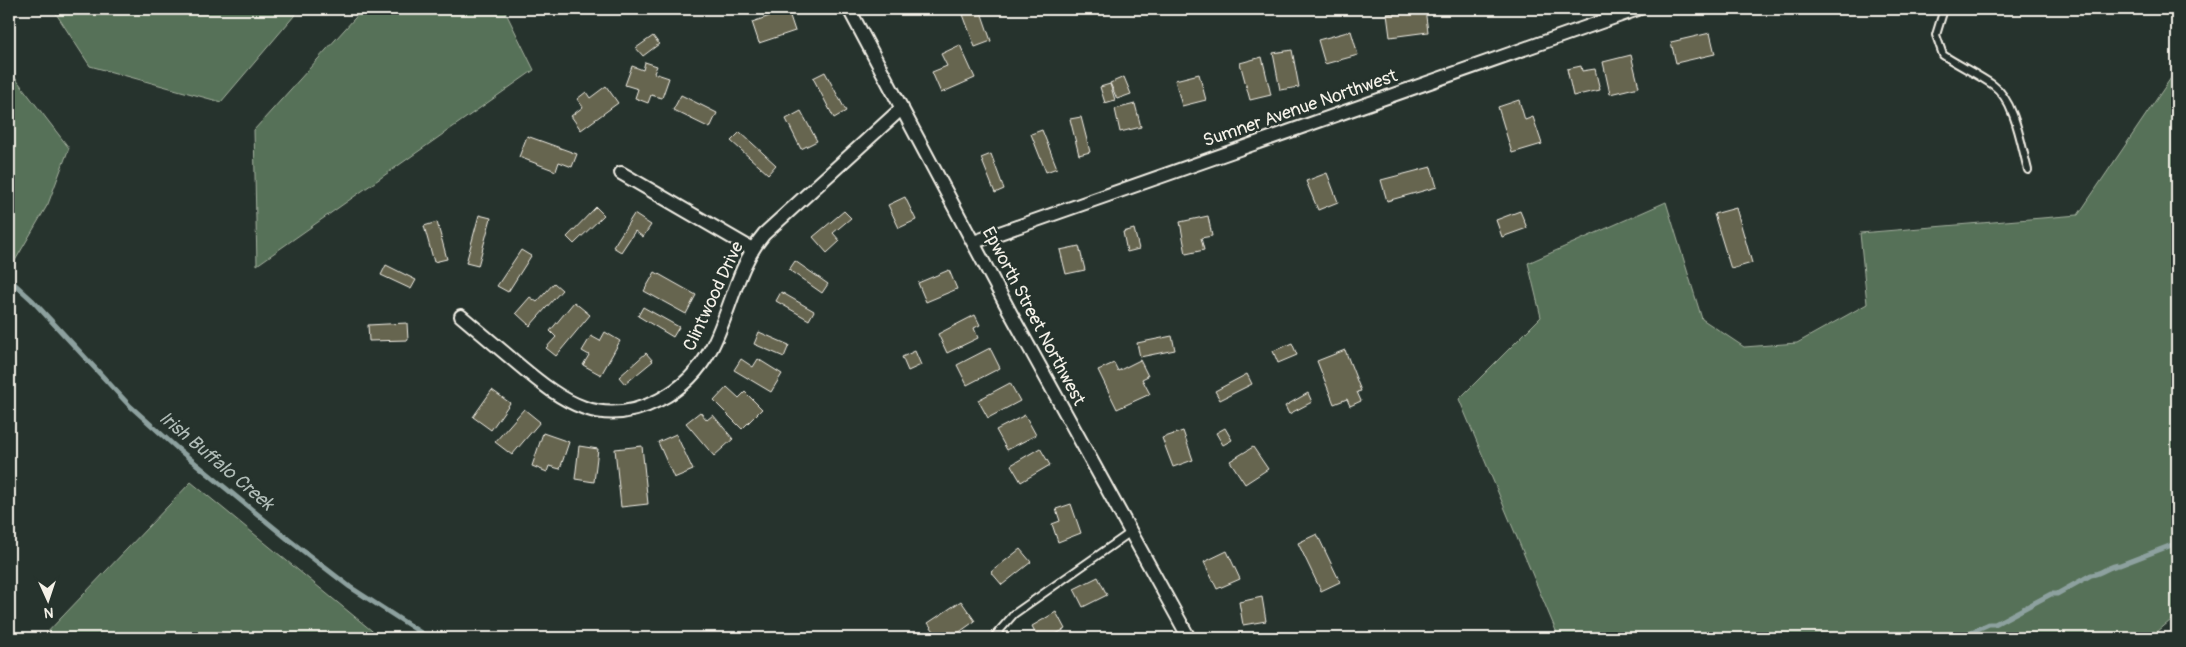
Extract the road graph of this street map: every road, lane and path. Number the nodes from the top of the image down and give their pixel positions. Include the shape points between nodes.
1 (849, 9) edge
2 (1638, 9) edge
3 (1944, 9) edge
4 (902, 108) junction
5 (2028, 170) dead end
6 (621, 173) dead end
7 (974, 242) junction
8 (752, 249) junction
9 (461, 316) dead end
10 (1131, 532) junction
11 (993, 638) edge
12 (1189, 638) edge

1 - 4 street, Epworth Street Northwest
2 - 7 street, Sumner Avenue Northwest
3 - 5 lane via 1936,35 1943,55 1994,85 2015,120
4 - 7 street, Epworth Street Northwest
4 - 8 street, Clintwood Drive via 764,234
6 - 8 street
7 - 10 street, Epworth Street Northwest
8 - 9 street, Clintwood Drive via 712,348 697,370 674,392 647,406 599,413 570,404 552,393
10 - 11 lane via 1014,614
10 - 12 street, Epworth Street Northwest

